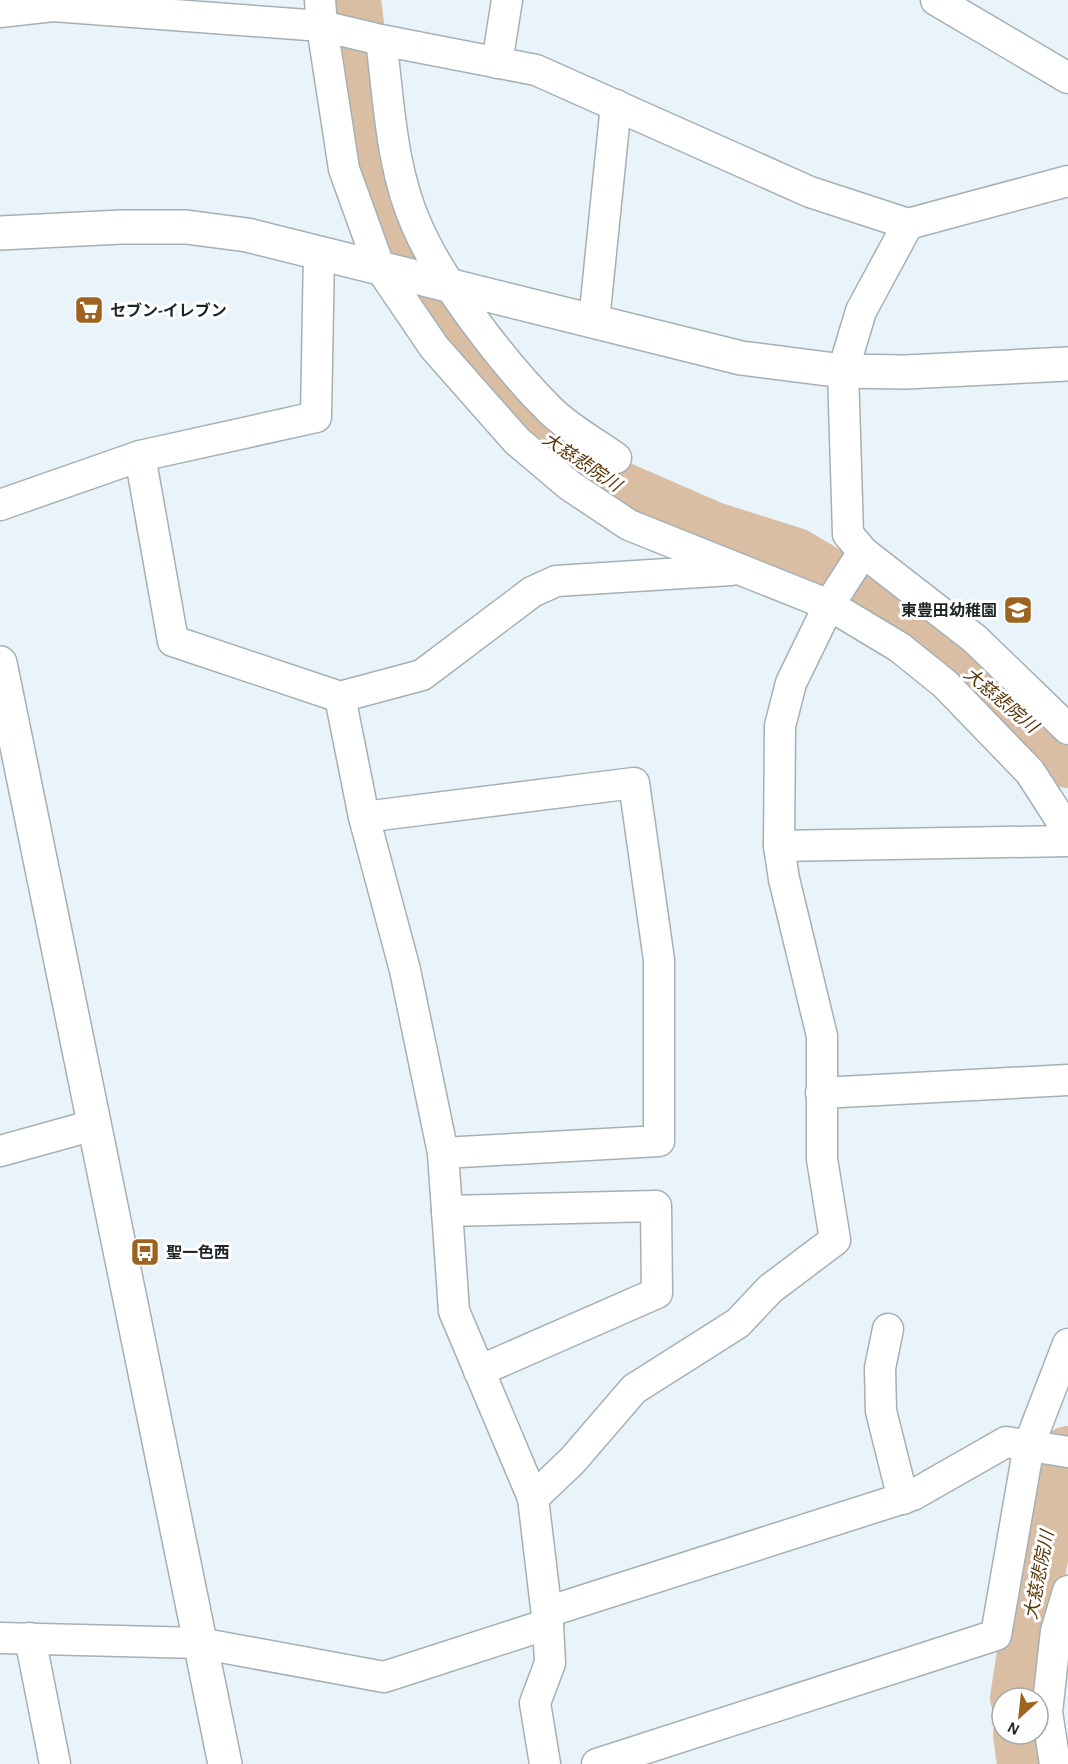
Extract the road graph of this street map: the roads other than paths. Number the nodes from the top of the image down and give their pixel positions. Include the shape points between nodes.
1 (507, 0) edge
2 (936, 0) edge
3 (0, 12) edge
4 (321, 13) edge
5 (381, 39) junction
6 (497, 63) junction
7 (1068, 78) edge
8 (616, 105) junction
9 (1068, 181) edge
10 (908, 224) junction
11 (0, 233) edge
12 (319, 252) junction
13 (379, 266) junction
14 (450, 285) junction
15 (594, 321) junction
16 (1068, 364) edge
17 (843, 371) junction
18 (140, 456) junction
19 (616, 458) dead end
20 (0, 505) edge
21 (863, 552) junction
22 (740, 569) junction
23 (829, 605) junction
24 (0, 663) edge
25 (340, 696) junction
26 (1068, 729) edge
27 (364, 817) junction
28 (1068, 831) edge
29 (1068, 841) edge
30 (779, 846) junction
31 (1068, 1080) edge
32 (821, 1093) junction
33 (94, 1125) junction
34 (0, 1151) edge
35 (443, 1153) junction
36 (447, 1211) junction
37 (888, 1329) dead end
38 (1068, 1344) edge
39 (479, 1371) junction
40 (1029, 1444) junction
41 (1068, 1452) edge
42 (533, 1498) junction
43 (903, 1499) junction
44 (1068, 1591) edge
45 (548, 1618) junction
46 (1062, 1629) edge
47 (0, 1638) edge
48 (30, 1638) junction
49 (199, 1643) junction
50 (55, 1764) edge
51 (225, 1764) edge
52 (545, 1764) edge
53 (597, 1764) edge
54 (1055, 1764) edge

1 - 6 street
2 - 7 street
3 - 4 street via 53,6
4 - 5 street
4 - 13 street via 344,169
5 - 6 street
5 - 14 street via 396,158 417,226
6 - 8 street via 536,70
8 - 10 street via 810,192
8 - 15 street
9 - 10 street
10 - 17 street via 861,311
11 - 12 street via 186,228 247,235
12 - 13 street
12 - 18 street via 316,417
13 - 14 street
13 - 22 street via 434,347 518,441 569,485 629,525
14 - 15 street
14 - 19 street via 507,361 551,411
15 - 17 street via 741,358
16 - 17 street
17 - 21 street via 848,534
18 - 20 street
18 - 25 street via 173,641
21 - 23 street
21 - 26 street via 975,639
22 - 23 street
22 - 25 street via 556,581 532,592 422,675
23 - 28 street via 899,647 945,684 1030,772
23 - 30 street via 791,683 780,726
24 - 33 street
25 - 27 street
27 - 35 street via 405,970
27 - 35 street via 634,783 659,960 659,1141
29 - 30 street
30 - 32 street via 822,1036
31 - 32 street
32 - 42 street via 822,1160 835,1240 770,1289 738,1323 634,1389 572,1461
33 - 34 street
33 - 49 street
35 - 36 street
36 - 39 street via 454,1311
36 - 39 street via 656,1206 657,1293
37 - 43 street via 880,1368 881,1411
38 - 40 street
39 - 42 street
40 - 41 street
40 - 43 street via 1006,1442
40 - 53 street via 996,1635
42 - 45 street
43 - 45 street
44 - 46 street
45 - 49 street via 384,1677
45 - 52 street via 550,1663 535,1703
46 - 54 street via 1047,1712
47 - 48 street
48 - 49 street
48 - 50 street
49 - 51 street

